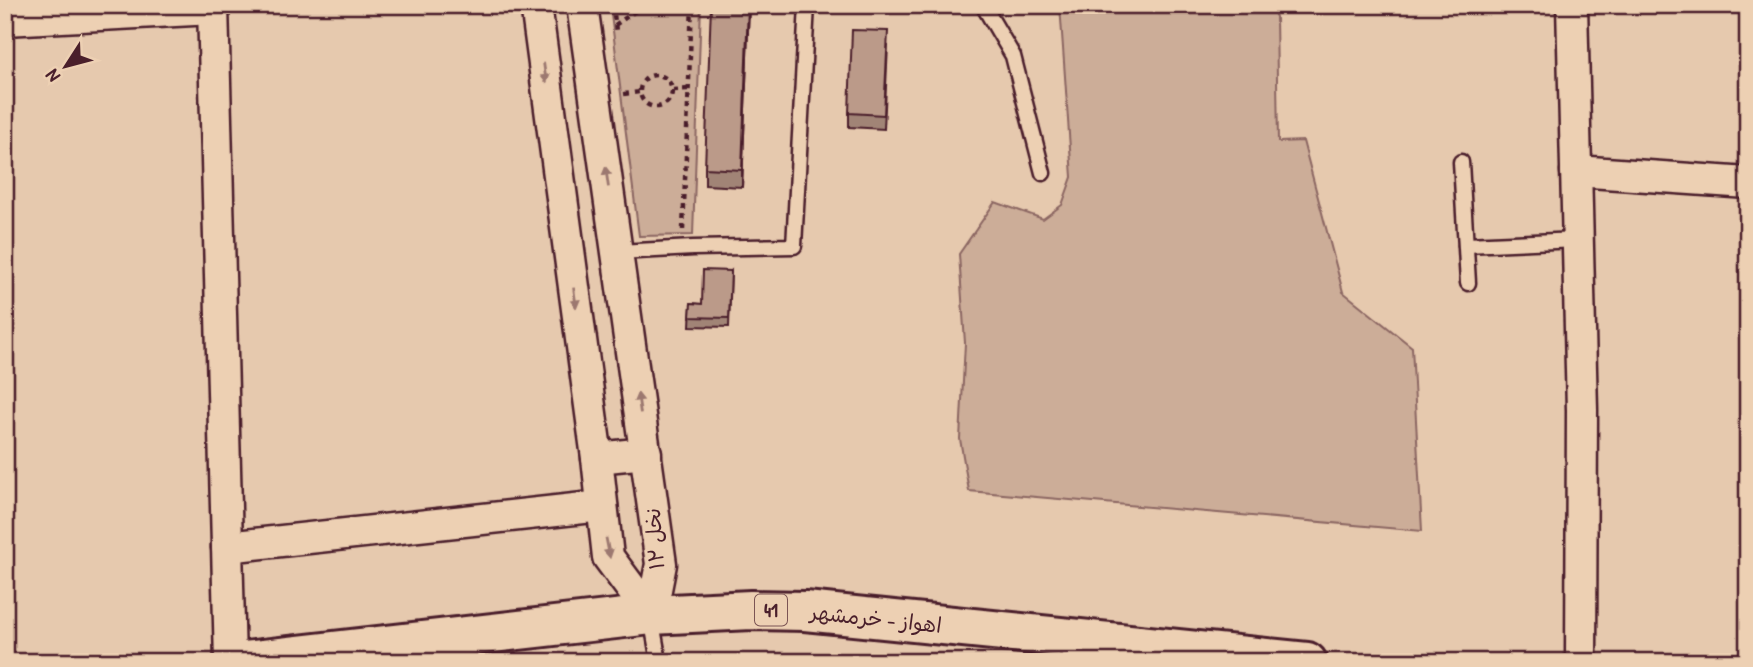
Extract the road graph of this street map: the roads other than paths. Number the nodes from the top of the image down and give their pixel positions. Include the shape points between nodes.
1 (536, 5) edge
2 (807, 5) edge
3 (983, 5) edge
4 (1572, 5) edge
5 (584, 6) edge
6 (213, 7) edge
7 (5, 20) edge
8 (1461, 162) dead end
9 (1576, 171) junction
10 (1043, 173) dead end
11 (1748, 183) edge
12 (1577, 240) junction
13 (1466, 246) junction
14 (618, 252) junction
15 (1468, 283) dead end
16 (646, 453) junction
17 (597, 458) junction
18 (602, 506) junction
19 (227, 547) junction
20 (651, 615) junction
21 (1292, 661) edge
22 (230, 662) edge
23 (236, 662) edge
24 (659, 662) edge
25 (1581, 662) edge

1 -> 17 street, نخل ۱۲
2 - 14 lane via 794,246
3 - 10 lane via 1013,56
4 - 9 street
14 -> 5 street, نخل ۱۲
6 - 7 street
6 - 19 street
8 - 13 lane
9 - 11 street
9 - 12 street
12 - 13 lane
12 - 25 street
13 - 15 lane
16 -> 14 street, نخل ۱۲
16 - 17 street
16 - 20 street, نخل ۱۲ via 661,564
17 - 18 street, نخل ۱۲
18 - 19 street
18 -> 20 street, نخل ۱۲ via 608,557
19 - 22 street
20 - 21 main road, اهواز - خرمشهر / 41 via 805,611
20 - 23 main road, اهواز - خرمشهر / 41
20 - 24 lane

